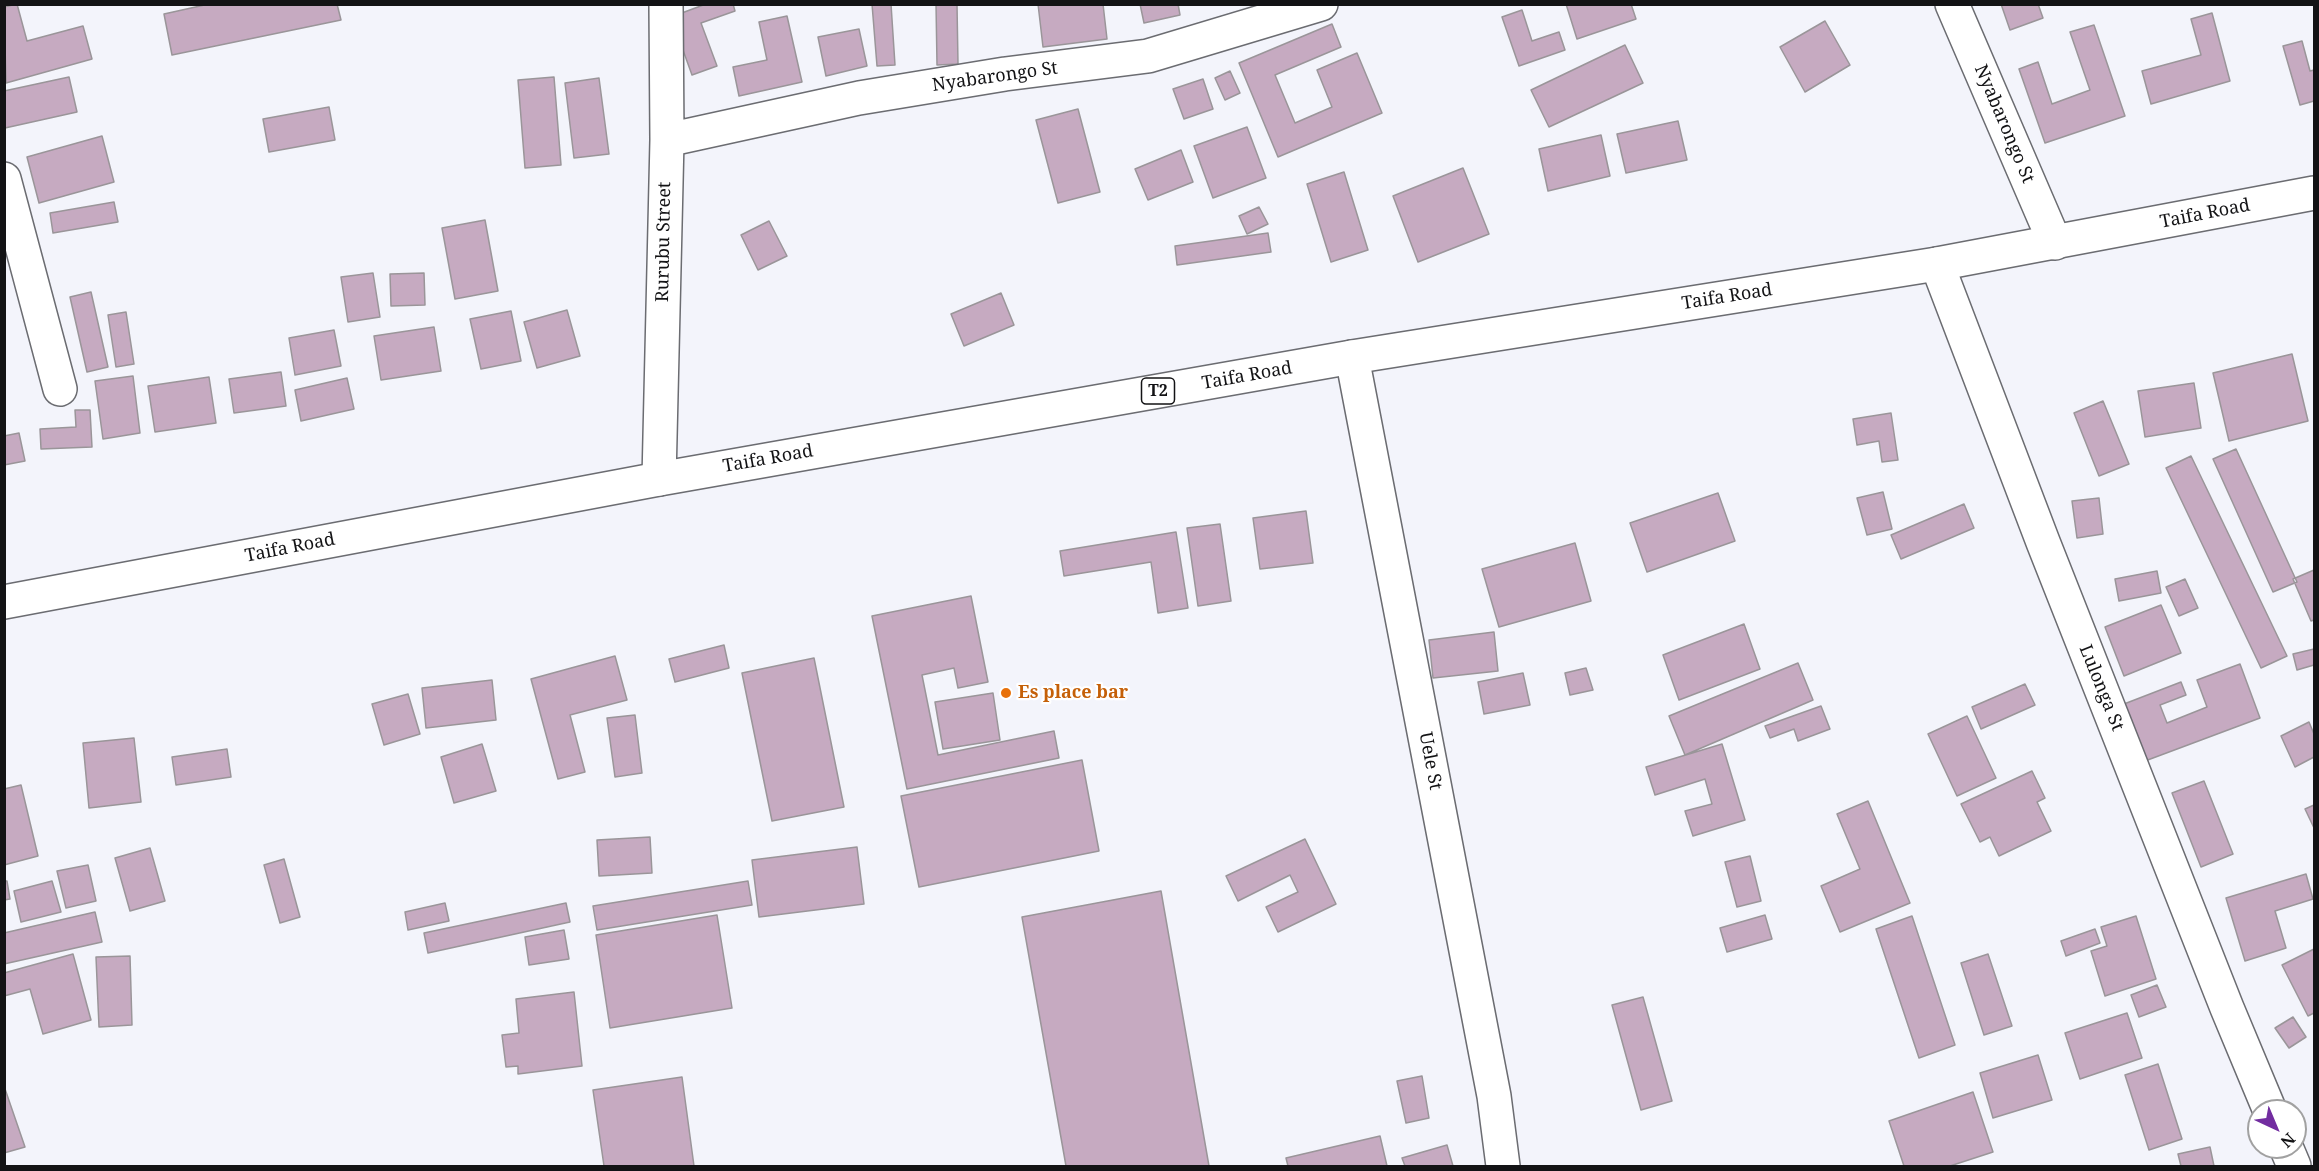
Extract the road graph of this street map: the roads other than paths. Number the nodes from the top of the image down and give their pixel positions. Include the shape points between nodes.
1 (666, 4) edge
2 (1321, 4) edge
3 (1952, 4) edge
4 (667, 140) junction
5 (4, 179) edge
6 (2314, 193) edge
7 (2055, 243) junction
8 (1936, 264) junction
9 (1352, 357) junction
10 (60, 389) dead end
11 (659, 478) junction
12 (4, 602) edge
13 (2265, 1099) edge
14 (1503, 1167) edge

1 - 4 main road, Rurubu Street
2 - 4 main road, Nyabarongo St via 1148,56 859,98
3 - 7 main road, Nyabarongo St
4 - 11 main road, Rurubu Street
5 - 10 main road
6 - 7 main road, Taifa Road / T2
7 - 8 main road, Taifa Road / T2
8 - 9 main road, Taifa Road / T2
8 - 13 main road, Lulonga St
9 - 11 main road, Taifa Road / T2
9 - 14 main road, Uele St via 1494,1096
11 - 12 main road, Taifa Road / T2

